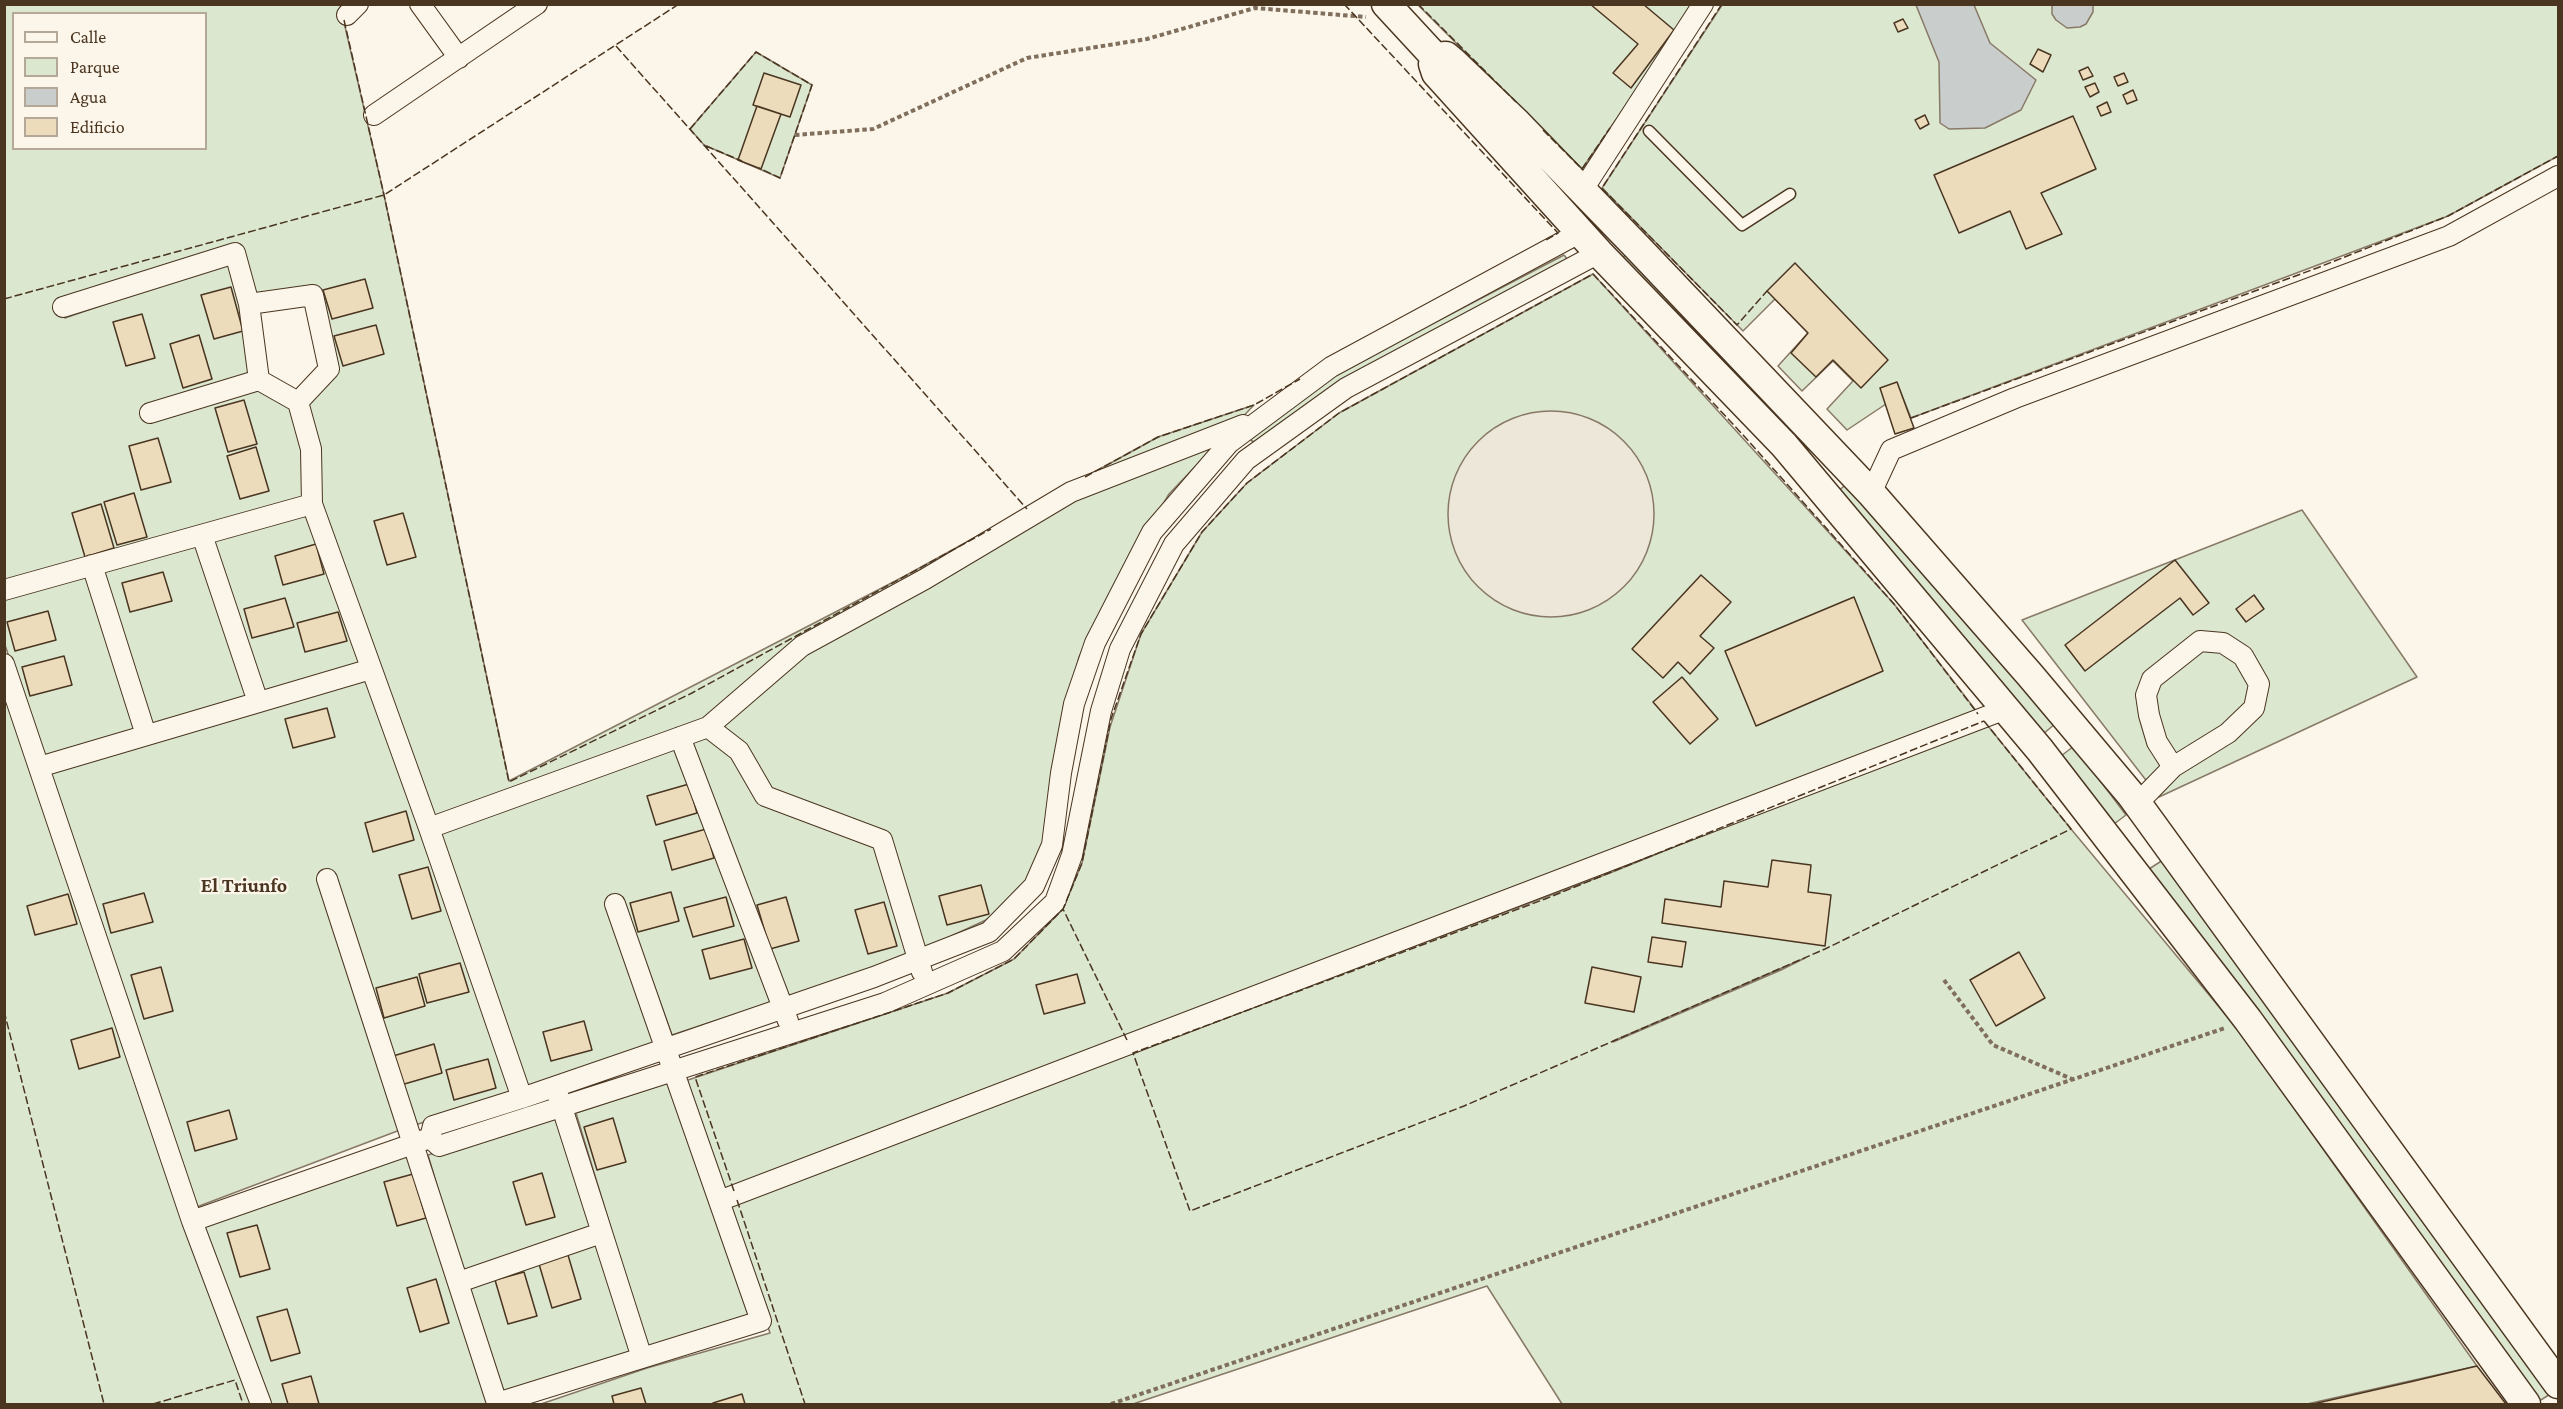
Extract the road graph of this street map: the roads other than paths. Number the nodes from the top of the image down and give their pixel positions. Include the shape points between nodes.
1 (420, 4) edge
2 (537, 4) edge
3 (1702, 4) edge
4 (1387, 5) edge
5 (459, 57) junction
6 (1435, 57) junction
7 (374, 115) dead end
8 (1649, 131) dead end
9 (2559, 176) edge
10 (1582, 191) junction
11 (1790, 194) dead end
12 (1581, 232) junction
13 (1599, 253) junction
14 (249, 304) junction
15 (63, 307) dead end
16 (259, 380) junction
17 (298, 402) junction
18 (150, 413) dead end
19 (1260, 419) junction
20 (1871, 493) junction
21 (312, 504) junction
22 (202, 535) junction
23 (92, 565) junction
24 (4, 590) edge
25 (4, 664) edge
26 (371, 669) junction
27 (258, 702) junction
28 (2006, 709) junction
29 (708, 727) junction
30 (146, 735) junction
31 (680, 737) junction
32 (39, 767) junction
33 (2173, 767) junction
34 (2138, 804) junction
35 (429, 828) junction
36 (327, 879) dead end
37 (615, 904) dead end
38 (918, 962) junction
39 (927, 984) junction
40 (783, 1009) junction
41 (792, 1033) junction
42 (666, 1049) junction
43 (673, 1071) junction
44 (558, 1096) junction
45 (522, 1098) junction
46 (421, 1141) junction
47 (719, 1202) junction
48 (192, 1221) junction
49 (601, 1233) junction
50 (459, 1282) junction
51 (642, 1358) junction
52 (2559, 1384) edge
53 (261, 1404) edge
54 (2526, 1404) edge

1 - 5 street
2 - 5 street
3 - 10 street
4 - 6 main road
5 - 7 street
6 - 10 main road via 1446,56 1452,61
6 - 12 main road via 1436,73
8 - 11 lane via 1742,225
9 - 20 street via 2449,236 2015,398 1891,450
10 - 20 main road
12 - 13 main road
12 - 19 street via 1331,367
13 - 28 main road via 1784,445
13 - 39 street via 1346,388 1246,460 1174,544 1120,649 1101,711 1072,855 1055,902 1003,951
14 - 15 street via 235,253
14 - 16 street
14 - 17 street via 313,295 329,369
16 - 17 street
16 - 18 street
17 - 21 street via 311,449
19 - 29 street via 1071,492 802,646
19 - 38 street via 1229,443 1152,532 1095,643 1074,704 1052,845 1034,886 989,932
20 - 34 main road
21 - 22 street
21 - 26 street
22 - 23 street
22 - 27 street
23 - 24 street
23 - 30 street
25 - 32 street
26 - 27 street
26 - 35 street
27 - 30 street
28 - 47 street
28 - 54 main road via 2248,1020
29 - 31 street
29 - 38 street via 739,751 765,796 882,840
30 - 32 street
31 - 35 street
31 - 40 street
32 - 48 street
33 - 33 street via 2228,733 2254,708 2259,684 2243,656 2223,643 2200,641 2152,679 2146,695 2149,715 2157,742
33 - 34 street
34 - 52 main road
35 - 45 street
36 - 46 street
37 - 42 street
38 - 39 street
38 - 40 street
39 - 41 street via 885,1003
40 - 41 street
40 - 42 street
41 - 43 street
42 - 43 street
42 - 44 street
43 - 44 street
43 - 47 street
44 - 45 street
44 - 46 street via 439,1146
44 - 49 street
45 - 46 street via 432,1126
46 - 48 street
46 - 50 street
47 - 51 street via 761,1321
48 - 53 street
49 - 50 street
49 - 51 street
50 - 51 street via 497,1403

